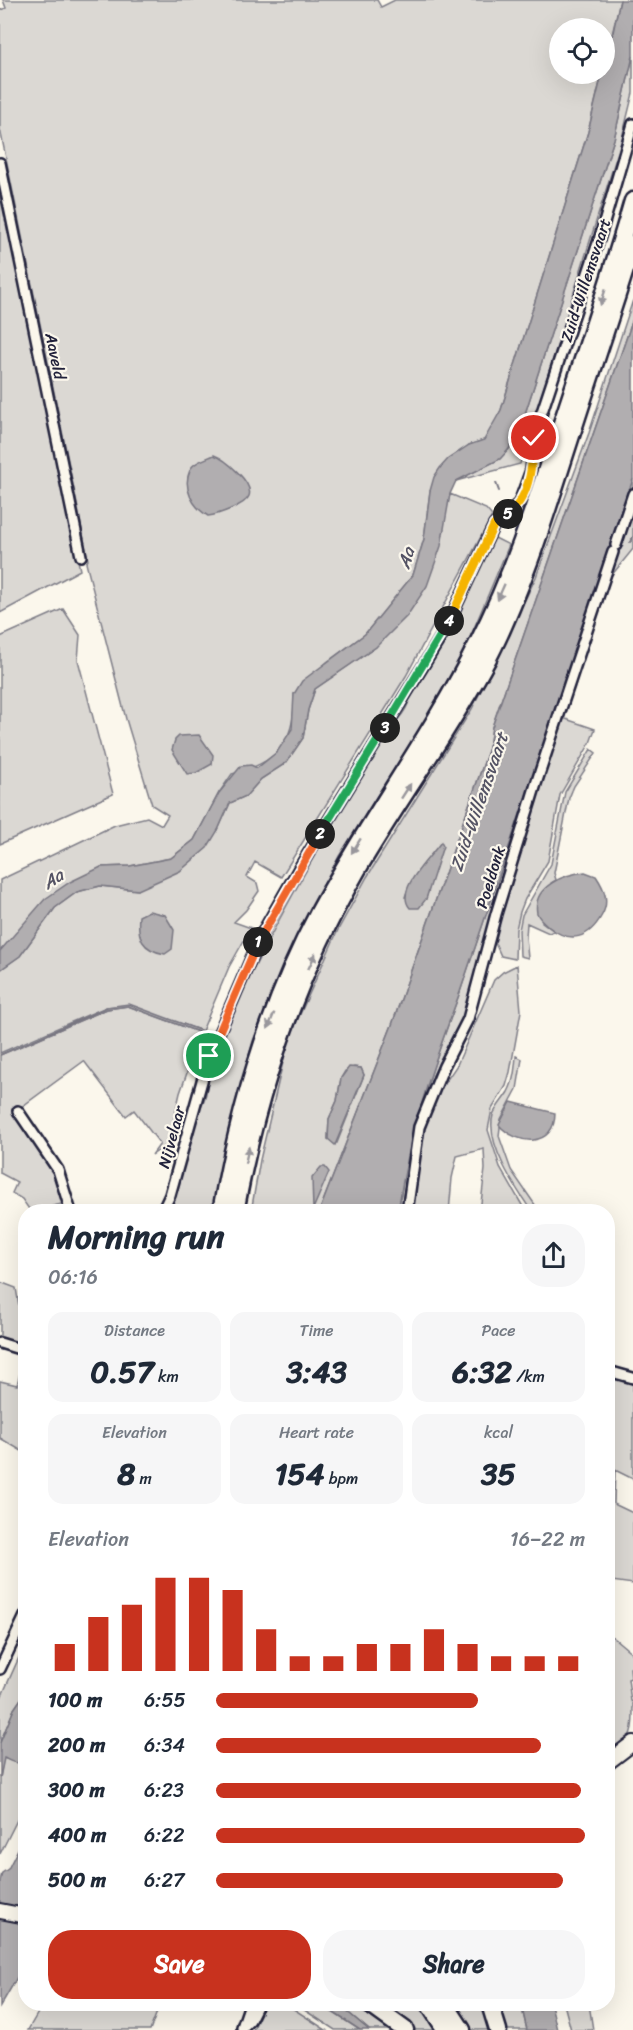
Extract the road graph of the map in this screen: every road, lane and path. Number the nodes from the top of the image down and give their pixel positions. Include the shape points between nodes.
1 (633, 124) edge
2 (0, 163) edge
3 (633, 201) edge
4 (633, 244) edge
5 (565, 434) junction
6 (535, 435) joint
7 (633, 494) edge
8 (81, 556) dead end
9 (18, 1111) dead end
10 (69, 1204) edge
11 (166, 1204) edge
12 (223, 1204) edge
13 (237, 1204) edge
14 (408, 1204) edge
15 (0, 1343) edge
16 (18, 1349) edge
17 (615, 1373) edge
18 (633, 1378) edge
19 (18, 1631) edge
20 (0, 1669) edge
21 (633, 1743) edge
22 (615, 1757) edge
23 (0, 1911) edge
24 (18, 1914) edge
25 (248, 2011) edge
26 (254, 2011) edge
27 (379, 2011) edge
28 (434, 2011) edge
29 (450, 2011) edge
30 (492, 2011) edge
31 (242, 2029) edge
32 (405, 2030) edge
33 (446, 2030) edge
34 (462, 2030) edge
35 (498, 2030) edge

1 - 6 street, Zuid-Willemsvaart
2 - 8 street, Aaveld
3 -> 5 highway, Zuid-Willemsvaart
4 - 5 highway
5 -> 12 highway via 525,539 479,642 316,917 291,973 248,1091
13 -> 5 highway via 262,1094 294,999 357,870 489,656 523,576
6 - 11 street, Nijvelaar via 531,470 519,503 494,525 444,632 262,933 209,1056
7 - 14 street, Poeldonk via 533,794 468,1019 419,1127
9 - 10 street via 58,1170
15 - 16 street
17 - 18 street
19 - 20 street
21 - 22 street
23 - 24 street
25 - 31 street
26 - 31 street
27 - 32 highway
28 - 33 highway
29 - 34 highway
30 - 35 highway

